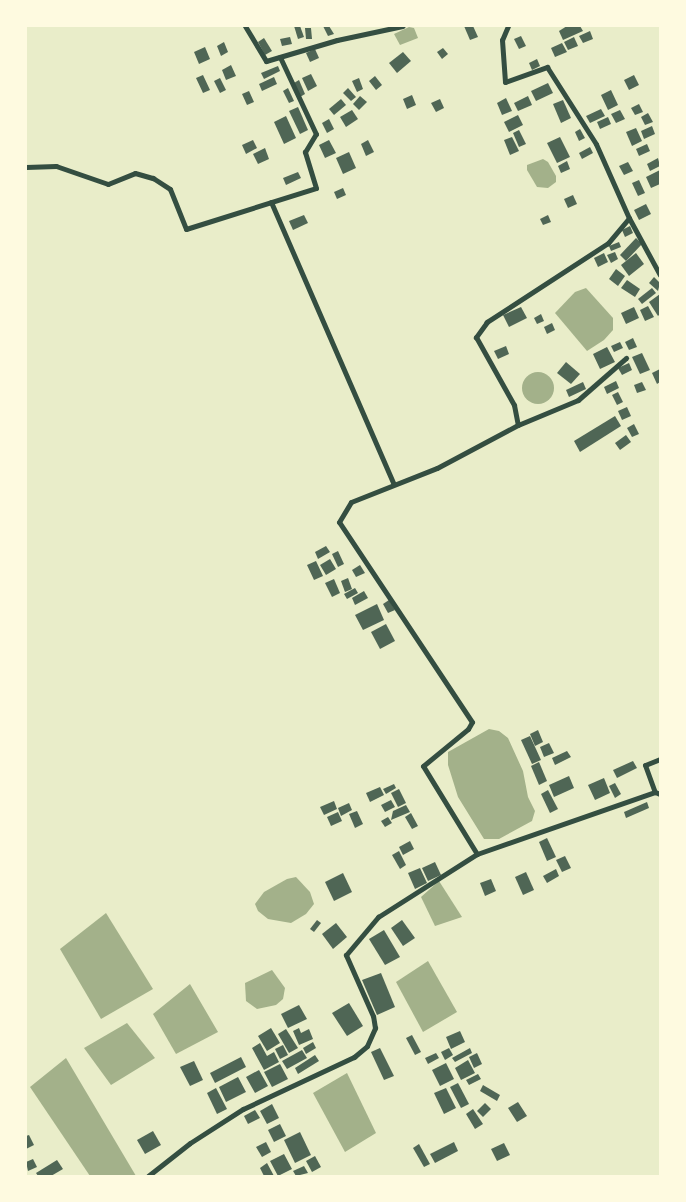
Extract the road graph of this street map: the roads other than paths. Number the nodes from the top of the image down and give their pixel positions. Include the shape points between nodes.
1 (245, 26) edge
2 (403, 26) edge
3 (508, 26) edge
4 (280, 57) junction
5 (26, 167) edge
6 (272, 202) junction
7 (629, 218) junction
8 (660, 275) edge
9 (626, 358) dead end
10 (518, 425) junction
11 (393, 483) junction
12 (660, 759) edge
13 (658, 793) edge
14 (477, 854) junction
15 (148, 1176) edge

1 - 4 street via 266,61
2 - 4 street
3 - 7 street via 502,40 505,82 547,67 596,144
4 - 6 street via 316,134 305,152 316,188
5 - 6 street via 56,166 108,184 135,173 153,178 170,189 186,229
6 - 11 street
7 - 8 street
7 - 10 street via 608,243 487,322 476,337 514,405
9 - 10 street via 578,400
10 - 11 street via 436,468
11 - 14 street via 351,502 339,522 472,722 423,766
12 - 13 street via 645,765
13 - 14 street
14 - 15 street via 378,918 346,955 374,1016 375,1028 367,1046 354,1057 243,1109

